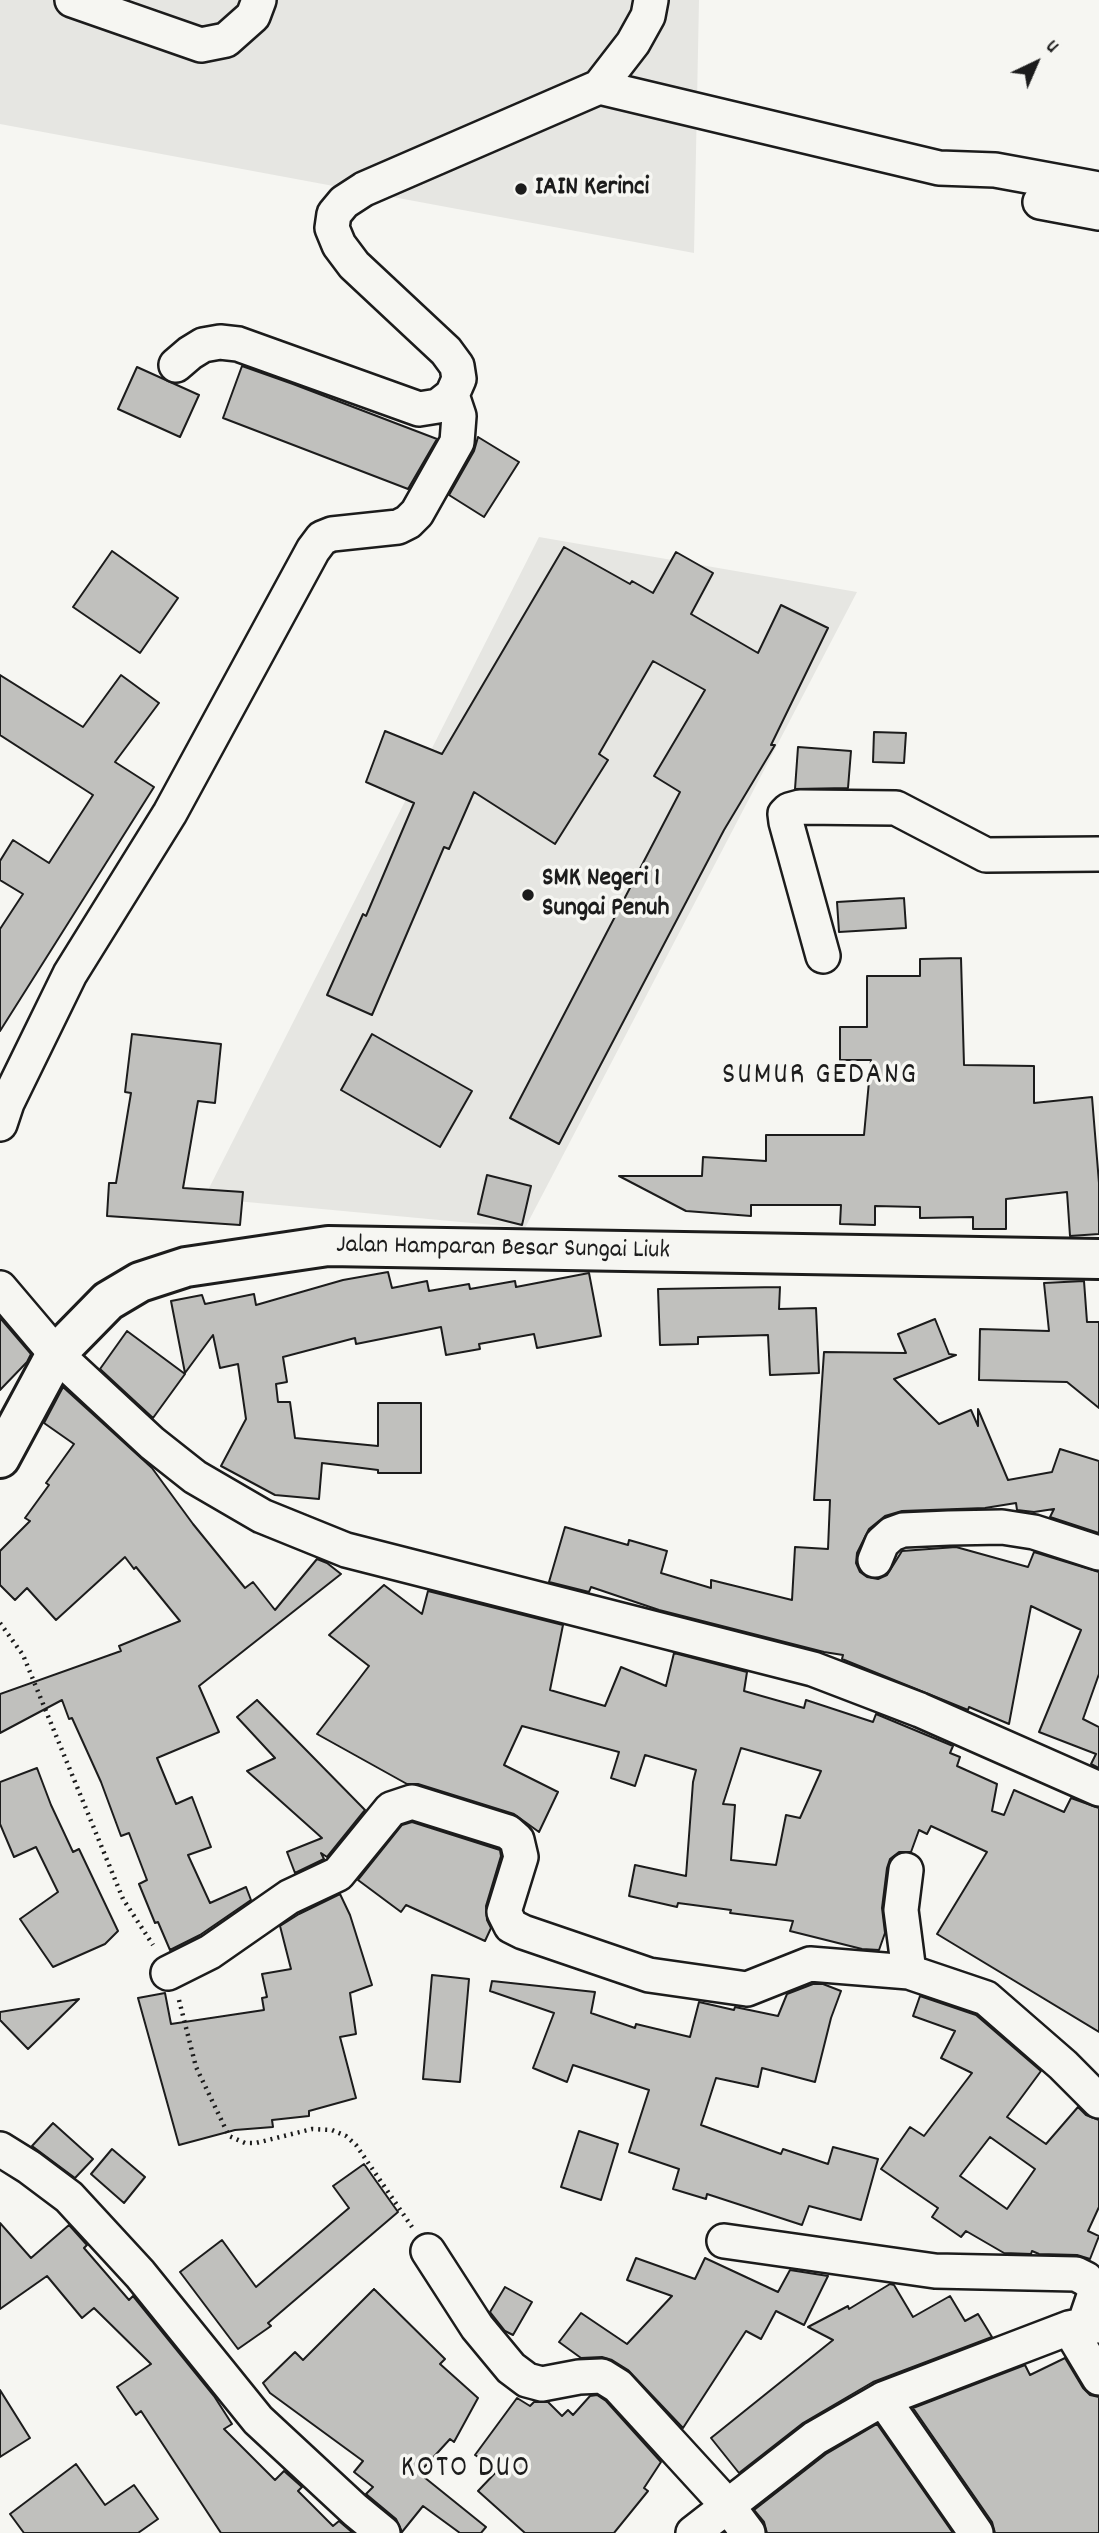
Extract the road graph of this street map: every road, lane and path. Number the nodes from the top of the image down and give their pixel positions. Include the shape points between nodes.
1 (72, 0) edge
2 (258, 0) edge
3 (651, 0) edge
4 (598, 88) junction
5 (939, 168) junction
6 (1099, 189) edge
7 (1099, 213) edge
8 (176, 365) dead end
9 (452, 394) junction
10 (1099, 854) edge
11 (823, 957) dead end
12 (0, 1124) edge
13 (1099, 1259) edge
14 (0, 1288) edge
15 (56, 1354) junction
16 (0, 1458) edge
17 (1099, 1553) edge
18 (875, 1560) dead end
19 (1099, 1790) edge
20 (906, 1870) dead end
21 (908, 1972) junction
22 (169, 1973) dead end
23 (1099, 2101) edge
24 (0, 2149) edge
25 (724, 2241) dead end
26 (428, 2251) dead end
27 (1086, 2318) edge
28 (1099, 2378) edge
29 (883, 2399) junction
30 (727, 2505) junction
31 (969, 2531) edge
32 (383, 2533) edge
33 (693, 2533) edge
34 (748, 2533) edge

1 - 2 street via 201,45 226,40 253,16
3 - 4 street via 633,43
4 - 5 street
4 - 9 street via 364,189 334,214 332,228 354,265 457,366 459,379
5 - 6 street via 995,170
5 - 7 street via 991,192
8 - 9 street via 203,345 220,342 238,344 419,409 438,406
9 - 12 street via 459,415 457,442 417,513 398,527 332,534 313,550 170,813 70,974
10 - 11 street via 986,855 897,808 789,810 786,822
13 - 15 street, Jalan Hamparan Besar Sungai Liuk via 328,1246 186,1267 140,1282 108,1301
14 - 15 street
15 - 16 street, Jalan Hamparan Besar Sungai Liuk
15 - 19 street via 184,1469 262,1516 346,1550 813,1670 920,1710
17 - 18 street via 1034,1532 949,1528 892,1534
20 - 21 street via 901,1910
21 - 22 street via 810,1964 747,1989 649,1975 523,1932 511,1926 504,1912 521,1857 517,1840 508,1832 412,1802 391,1809 338,1874 289,1897 209,1952
21 - 23 street via 986,1998
24 - 32 street via 69,2197 140,2274 258,2420
25 - 27 street via 935,2272 1076,2274 1092,2285
26 - 30 street via 510,2368 542,2384 602,2376 618,2386
27 - 28 street
27 - 29 street
29 - 30 street via 815,2438
29 - 31 street
30 - 33 street
30 - 34 street

